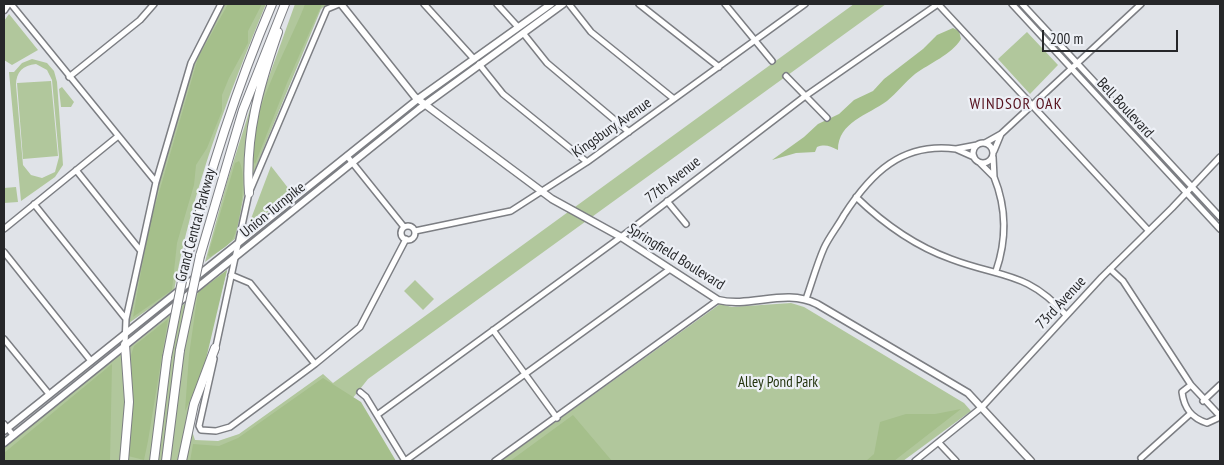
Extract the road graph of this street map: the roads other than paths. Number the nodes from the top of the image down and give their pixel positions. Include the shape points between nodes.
1 (154, 4) edge
2 (221, 4) edge
3 (272, 4) edge
4 (287, 4) edge
5 (340, 4) edge
6 (424, 4) edge
7 (497, 4) edge
8 (551, 4) edge
9 (563, 4) edge
10 (569, 4) edge
11 (639, 4) edge
12 (725, 4) edge
13 (805, 4) edge
14 (938, 4) edge
15 (1012, 4) edge
16 (1022, 4) edge
17 (1141, 4) edge
18 (13, 5) edge
19 (798, 6) edge
20 (4, 10) edge
21 (518, 27) junction
22 (523, 33) junction
23 (756, 40) junction
24 (772, 61) dead end
25 (476, 62) junction
26 (1077, 63) junction
27 (719, 67) junction
28 (1071, 68) junction
29 (786, 76) dead end
30 (69, 77) junction
31 (804, 97) junction
32 (674, 99) junction
33 (418, 100) junction
34 (424, 104) junction
35 (1032, 105) junction
36 (827, 118) dead end
37 (630, 132) junction
38 (1001, 134) junction
39 (117, 137) junction
40 (985, 143) junction
41 (977, 145) junction
42 (956, 149) junction
43 (993, 155) junction
44 (348, 156) junction
45 (974, 157) junction
46 (1220, 157) edge
47 (353, 162) junction
48 (587, 162) junction
49 (980, 162) junction
50 (76, 170) junction
51 (994, 177) junction
52 (156, 182) junction
53 (1192, 187) junction
54 (542, 190) junction
55 (1187, 192) junction
56 (249, 193) junction
57 (856, 197) junction
58 (667, 200) junction
59 (34, 204) junction
60 (1220, 217) edge
61 (686, 224) dead end
62 (404, 227) junction
63 (4, 229) edge
64 (1220, 229) edge
65 (1148, 230) junction
66 (415, 231) junction
67 (621, 237) junction
68 (406, 239) junction
69 (239, 243) junction
70 (140, 250) junction
71 (4, 252) edge
72 (236, 256) junction
73 (670, 269) junction
74 (1110, 269) junction
75 (996, 271) junction
76 (231, 275) junction
77 (806, 299) junction
78 (718, 300) junction
79 (1066, 314) junction
80 (126, 319) junction
81 (493, 330) junction
82 (125, 334) junction
83 (4, 339) edge
84 (125, 345) junction
85 (215, 348) junction
86 (91, 361) junction
87 (315, 364) junction
88 (525, 374) junction
89 (1191, 385) junction
90 (1220, 385) edge
91 (360, 392) dead end
92 (49, 394) junction
93 (1203, 401) junction
94 (982, 407) junction
95 (1190, 414) junction
96 (377, 415) junction
97 (1220, 416) edge
98 (556, 418) junction
99 (5, 428) edge
100 (13, 436) junction
101 (4, 443) edge
102 (939, 443) junction
103 (182, 457) edge
104 (1141, 458) dead end
105 (124, 461) edge
106 (153, 461) edge
107 (168, 461) edge
108 (405, 461) edge
109 (495, 461) edge
110 (915, 461) edge
111 (956, 461) edge
112 (1031, 461) edge

1 - 30 street via 140,20
2 - 52 street via 191,63
3 - 106 highway, Grand Central Parkway, bridge via 220,144 184,271 167,357
4 - 56 highway via 252,119 247,165
4 - 107 highway, Grand Central Parkway, bridge via 243,110 200,256 180,350
5 - 33 main road, Springfield Boulevard
5 - 56 street via 327,9
6 - 25 street
7 - 21 street
8 - 21 main road, Union Turnpike
9 - 22 main road, Union Turnpike
10 - 32 street via 591,32
11 - 27 street
12 - 23 street
13 - 19 street, Kingsbury Avenue
14 - 31 street, 77th Avenue
14 - 35 street
15 - 28 street, Bell Boulevard
16 - 26 street, Bell Boulevard
17 - 26 street
18 - 20 main road
18 - 30 street
19 - 23 street, Kingsbury Avenue
21 - 25 main road, Union Turnpike
22 - 25 main road, Union Turnpike
22 - 37 street via 546,63
23 - 24 street
23 - 27 street, Kingsbury Avenue
25 - 33 main road, Union Turnpike
25 - 34 main road, Union Turnpike
25 - 48 street via 502,94
26 - 28 street
26 - 53 street, Bell Boulevard
27 - 32 street, Kingsbury Avenue
28 - 35 street
28 - 55 street, Bell Boulevard
29 - 31 street
30 - 39 street
31 - 36 street
31 - 58 street, 77th Avenue
32 - 37 street, Kingsbury Avenue
33 - 34 main road, Springfield Boulevard
33 - 44 main road, Union Turnpike
34 - 47 main road, Union Turnpike
34 - 54 main road, Springfield Boulevard
35 - 38 street
35 - 65 street
37 - 48 street, Kingsbury Avenue
38 - 40 street
38 - 43 street
39 - 50 street
39 - 52 street
40 - 41 street
40 - 43 street via 990,145
41 - 42 street
41 - 45 street
42 - 45 street
42 - 57 street via 927,149 895,160 868,181
43 - 49 street via 987,162
43 - 51 street
44 - 47 street
44 - 69 main road, Union Turnpike
45 - 49 street
46 - 53 street, 73rd Avenue
47 - 62 street
47 - 72 main road, Union Turnpike
48 - 54 street, Kingsbury Avenue
49 - 51 street
50 - 59 street
50 - 70 street
51 - 75 street via 1002,201 1005,227
52 - 70 street
53 - 55 street, 73rd Avenue
53 - 60 street, Bell Boulevard
54 - 66 street, Kingsbury Avenue via 511,211
54 - 67 main road, Springfield Boulevard via 552,199
55 - 64 street, Bell Boulevard
55 - 65 street, 73rd Avenue
56 - 69 street
57 - 75 street via 890,227 921,246 952,260
57 - 77 street via 824,247
58 - 61 street
58 - 67 street, 77th Avenue
59 - 63 street
59 - 80 street
62 - 66 street via 410,226
62 - 68 street via 402,234
65 - 74 street, 73rd Avenue
66 - 68 street via 413,238
67 - 73 main road, Springfield Boulevard
67 - 81 street, 77th Avenue
68 - 87 street via 360,327
69 - 72 street
69 - 82 main road, Union Turnpike
70 - 80 street
71 - 86 street
72 - 76 street
72 - 84 main road, Union Turnpike
73 - 78 main road, Springfield Boulevard
73 - 88 street
74 - 79 street, 73rd Avenue
74 - 89 street via 1123,281
75 - 79 street via 1031,284
76 - 85 street
76 - 87 street via 250,283
77 - 78 main road, Springfield Boulevard via 790,296 733,303
77 - 94 main road, Springfield Boulevard via 968,393
78 - 98 street
79 - 94 street, 73rd Avenue
80 - 82 street
81 - 88 street
81 - 96 street, 77th Avenue
82 - 84 street
82 - 86 main road, Union Turnpike
83 - 92 street
84 - 100 main road, Union Turnpike
84 - 105 highway via 129,402
85 - 87 street via 199,426 206,431 230,427
85 - 103 highway via 194,404
86 - 92 main road, Union Turnpike
88 - 98 street
88 - 108 street
89 - 93 street
89 - 95 street via 1182,394
90 - 93 street
91 - 96 street
92 - 99 main road, Union Turnpike
93 - 97 street
94 - 102 street, 73rd Avenue
94 - 112 main road, Springfield Boulevard
95 - 97 street via 1207,423
95 - 104 street
96 - 108 street
98 - 109 street
99 - 100 street
100 - 101 main road, Union Turnpike
102 - 110 street, 73rd Avenue
102 - 111 street

